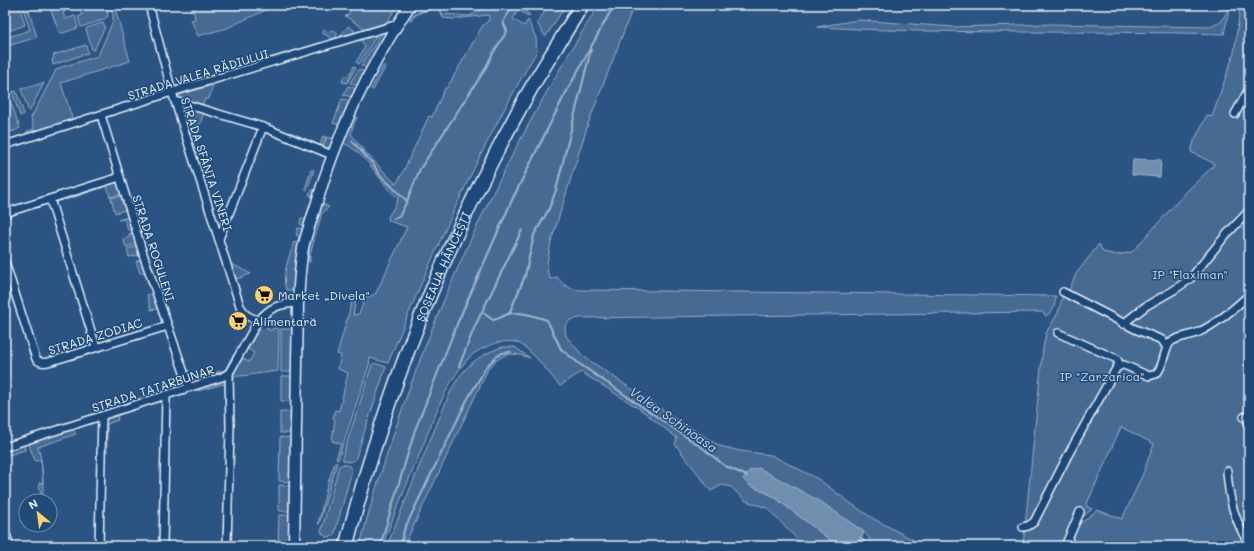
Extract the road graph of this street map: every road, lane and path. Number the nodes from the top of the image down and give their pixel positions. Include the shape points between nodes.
1 (149, 5) edge
2 (410, 5) edge
3 (582, 5) edge
4 (398, 24) junction
5 (1249, 89) edge
6 (172, 92) junction
7 (175, 101) junction
8 (1235, 114) dead end
9 (101, 115) junction
10 (263, 127) junction
11 (5, 146) edge
12 (332, 155) junction
13 (120, 177) junction
14 (50, 200) junction
15 (1249, 211) edge
16 (5, 213) edge
17 (220, 239) junction
18 (5, 262) edge
19 (1062, 292) dead end
20 (1249, 295) edge
21 (298, 303) junction
22 (258, 321) junction
23 (1123, 324) junction
24 (168, 326) junction
25 (1058, 333) dead end
26 (96, 347) junction
27 (1167, 348) junction
28 (1120, 366) junction
29 (229, 373) junction
30 (189, 387) junction
31 (166, 395) junction
32 (102, 416) junction
33 (5, 447) edge
34 (1227, 471) dead end
35 (1080, 512) dead end
36 (1023, 527) dead end
37 (5, 531) edge
38 (1249, 544) edge
39 (10, 546) edge
40 (99, 546) edge
41 (163, 546) edge
42 (227, 546) edge
43 (294, 546) edge
44 (346, 546) edge
45 (1065, 546) edge

1 - 6 street, STRADA SFÂNTA VINERI
2 - 4 street
3 - 44 highway, ȘOSEAUA HÂNCEȘTI via 512,124 449,252 386,411
4 - 6 street, STRADA VALEA RĂDIULUI
4 - 12 street via 350,112
5 - 8 street
6 - 7 street, STRADA SFÂNTA VINERI
6 - 9 street, STRADA VALEA RĂDIULUI
7 - 10 street, STRADA VALEA RĂDIULUI
7 - 17 street, STRADA SFÂNTA VINERI
9 - 11 street, STRADA VALEA RĂDIULUI
9 - 13 street, STRADA ROGULENI
10 - 12 street
10 - 17 street
12 - 21 street via 304,246
13 - 14 street
13 - 24 street, STRADA ROGULENI
14 - 16 street
14 - 26 street
15 - 23 street via 1190,279 1146,306
17 - 22 street, STRADA SFÂNTA VINERI via 240,306 246,316
18 - 26 street, STRADA ZODIAC via 38,362 45,363
19 - 23 street
20 - 27 street via 1228,315 1193,335 1172,341
21 - 22 street, STRADA TATARBUNAR via 280,304
21 - 43 street
22 - 29 street, STRADA TATARBUNAR
23 - 27 street via 1162,340
24 - 26 street, STRADA ZODIAC
24 - 30 street, STRADA ROGULENI
25 - 28 street via 1117,360
27 - 28 street via 1161,369 1154,375 1149,376 1124,365
28 - 36 street via 1117,367 1068,455 1034,522
29 - 30 street, STRADA TATARBUNAR
29 - 42 street
30 - 31 street, STRADA TATARBUNAR
31 - 32 street, STRADA TATARBUNAR
31 - 41 street
32 - 33 street, STRADA TATARBUNAR
32 - 40 street
34 - 38 street via 1230,502
35 - 45 street
37 - 39 street

